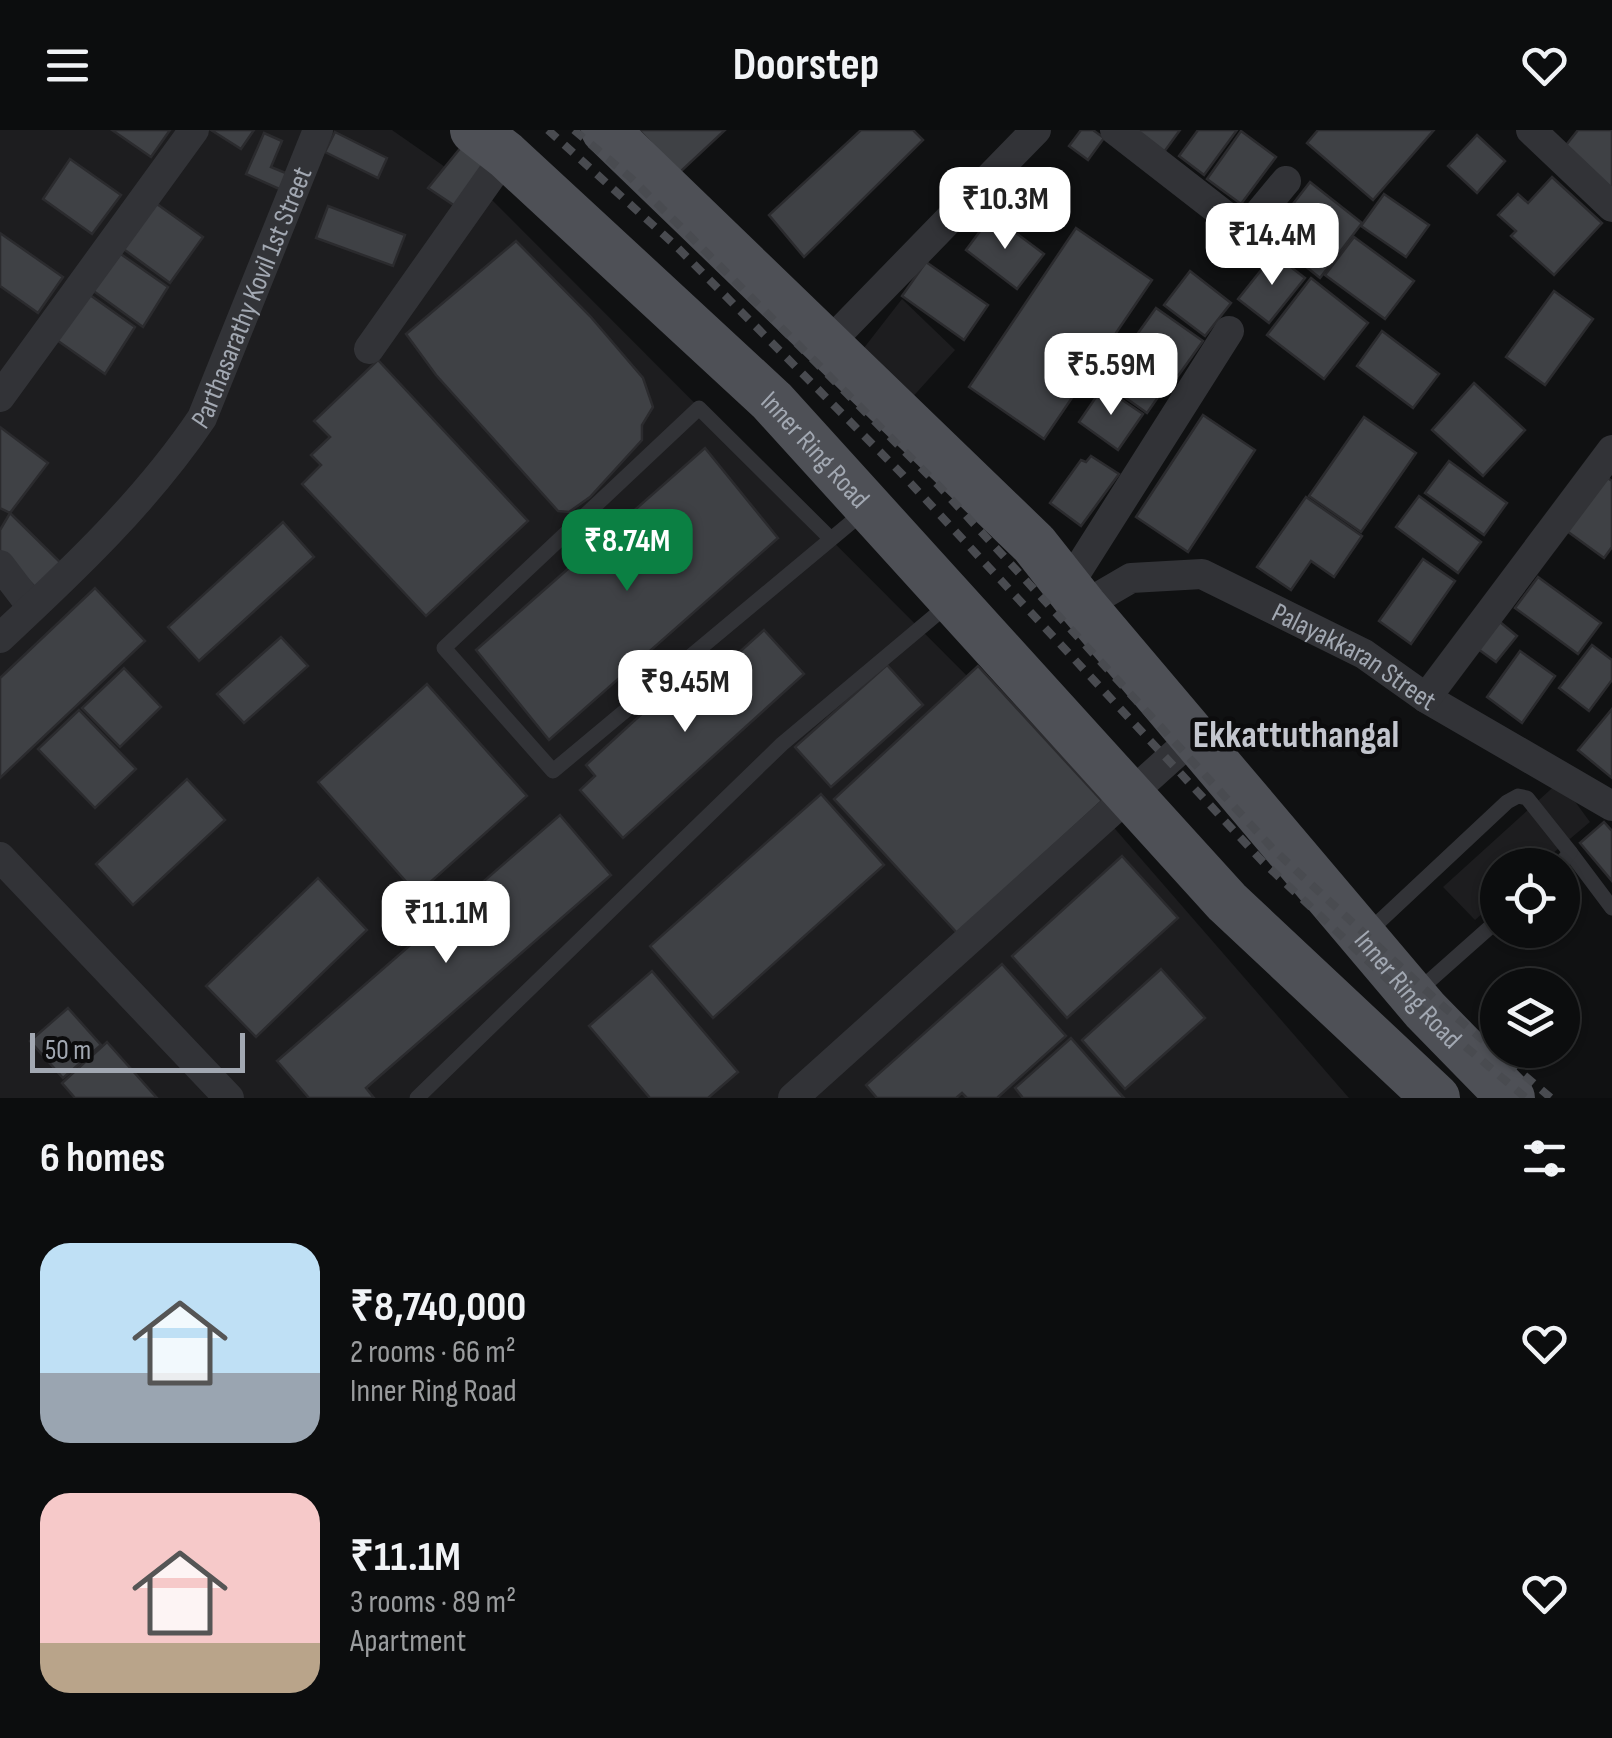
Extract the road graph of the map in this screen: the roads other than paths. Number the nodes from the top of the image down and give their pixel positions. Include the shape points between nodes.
1 (194, 130) edge
2 (318, 130) edge
3 (605, 130) edge
4 (1036, 130) edge
5 (1115, 130) edge
6 (1544, 135) edge
7 (490, 142) edge
8 (1286, 181) dead end
9 (1612, 207) edge
10 (1229, 331) dead end
11 (826, 346) junction
12 (369, 349) dead end
13 (0, 396) edge
14 (1612, 450) edge
15 (869, 508) junction
16 (831, 539) junction
17 (0, 565) edge
18 (1075, 597) junction
19 (953, 600) junction
20 (32, 608) junction
21 (0, 638) edge
22 (1426, 698) junction
23 (1194, 738) junction
24 (1130, 795) junction
25 (1612, 806) edge
26 (1559, 848) edge
27 (0, 857) edge
28 (1580, 874) edge
29 (1612, 908) edge
30 (1480, 936) edge
31 (1363, 937) junction
32 (1413, 996) junction
33 (799, 1096) edge
34 (229, 1098) edge
35 (416, 1098) edge
36 (1436, 1098) edge
37 (1511, 1098) edge

1 - 13 street
2 - 20 street, Parthasarathy Kovil 1st Street via 202,418 176,457
3 - 11 main road, Inner Ring Road
4 - 11 street
5 - 8 street via 1240,228 1251,224
6 - 9 street
7 - 12 street
7 - 15 main road, Inner Ring Road via 772,401
10 - 18 street
11 - 18 main road, Inner Ring Road via 1034,544
14 - 22 street
15 - 16 lane
15 - 19 main road, Inner Ring Road
16 - 16 lane via 552,772 444,648 699,408
17 - 20 street
18 - 22 street, Palayakkaran Street via 1131,578 1202,574 1364,654
18 - 23 main road, Inner Ring Road
19 - 24 main road, Inner Ring Road
19 - 35 lane via 782,744
20 - 21 street, Parthasarathy Kovil 1st Street
22 - 25 street, Palayakkaran Street
23 - 24 street
23 - 31 main road, Inner Ring Road
24 - 33 street
24 - 36 main road, Inner Ring Road via 1227,902
26 - 31 lane via 1527,798 1518,796
27 - 34 street
28 - 29 lane
30 - 32 lane
31 - 32 main road, Inner Ring Road
32 - 37 main road, Inner Ring Road

